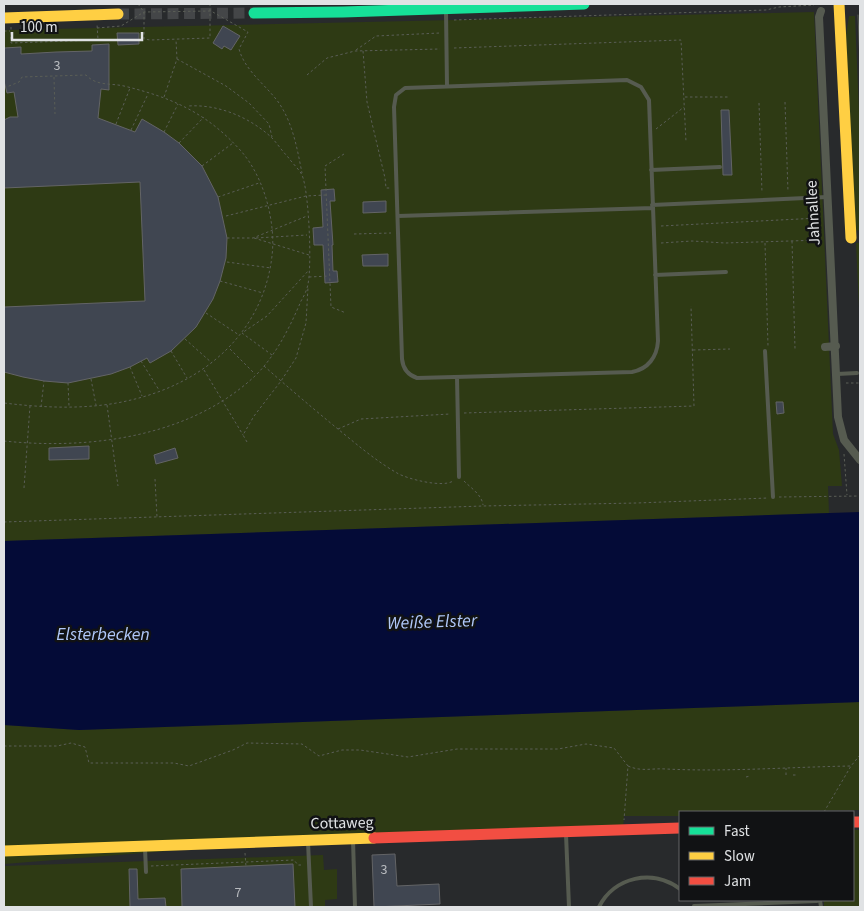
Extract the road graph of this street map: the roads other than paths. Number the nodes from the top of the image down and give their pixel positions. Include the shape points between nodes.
1 (584, 4) edge
2 (839, 4) edge
3 (462, 6) edge
4 (820, 8) edge
5 (446, 11) edge
6 (254, 13) tunnel mouth
7 (118, 14) tunnel mouth
8 (4, 18) edge
9 (823, 79) junction
10 (814, 80) dead end
11 (447, 86) junction
12 (720, 166) dead end
13 (651, 170) junction
14 (829, 196) junction
15 (653, 207) junction
16 (398, 216) junction
17 (851, 238) dead end
18 (726, 272) dead end
19 (655, 275) junction
20 (836, 346) junction
21 (825, 347) dead end
22 (767, 351) road end
23 (857, 373) dead end
24 (837, 374) junction
25 (457, 377) junction
26 (860, 460) edge
27 (459, 477) road end
28 (773, 498) road end
29 (679, 828) edge
30 (566, 832) junction
31 (353, 839) junction
32 (308, 840) junction
33 (144, 846) junction
34 (4, 851) edge
35 (146, 872) dead end
36 (679, 888) edge
37 (691, 901) edge
38 (798, 901) edge
39 (694, 906) edge
40 (311, 907) edge
41 (355, 907) edge
42 (569, 907) edge
43 (598, 907) edge

1 - 3 street
2 - 17 street
3 - 5 street
4 - 9 street, Jahnallee
5 - 6 street
5 - 11 lane
7 - 8 street
9 - 10 street
9 - 14 street, Jahnallee
11 - 13 lane via 632,81 649,100
11 - 16 lane via 405,88 396,95
12 - 13 lane
13 - 15 lane
14 - 15 lane
14 - 20 street, Jahnallee
15 - 16 lane
15 - 19 lane
16 - 25 lane via 403,364 408,373 417,378
18 - 19 lane
19 - 25 lane via 658,347 654,358 642,369
20 - 21 street
20 - 24 street, Jahnallee
22 - 28 lane
23 - 24 lane
24 - 26 street, Jahnallee via 838,417 844,440
25 - 27 lane
29 - 30 street, Cottaweg
30 - 31 street, Cottaweg
30 - 42 lane
31 - 32 street, Cottaweg
31 - 41 lane
32 - 33 street, Cottaweg
32 - 40 lane
33 - 34 street, Cottaweg
33 - 35 lane
36 - 43 lane via 657,878 637,878 613,889
37 - 39 lane
38 - 39 lane

